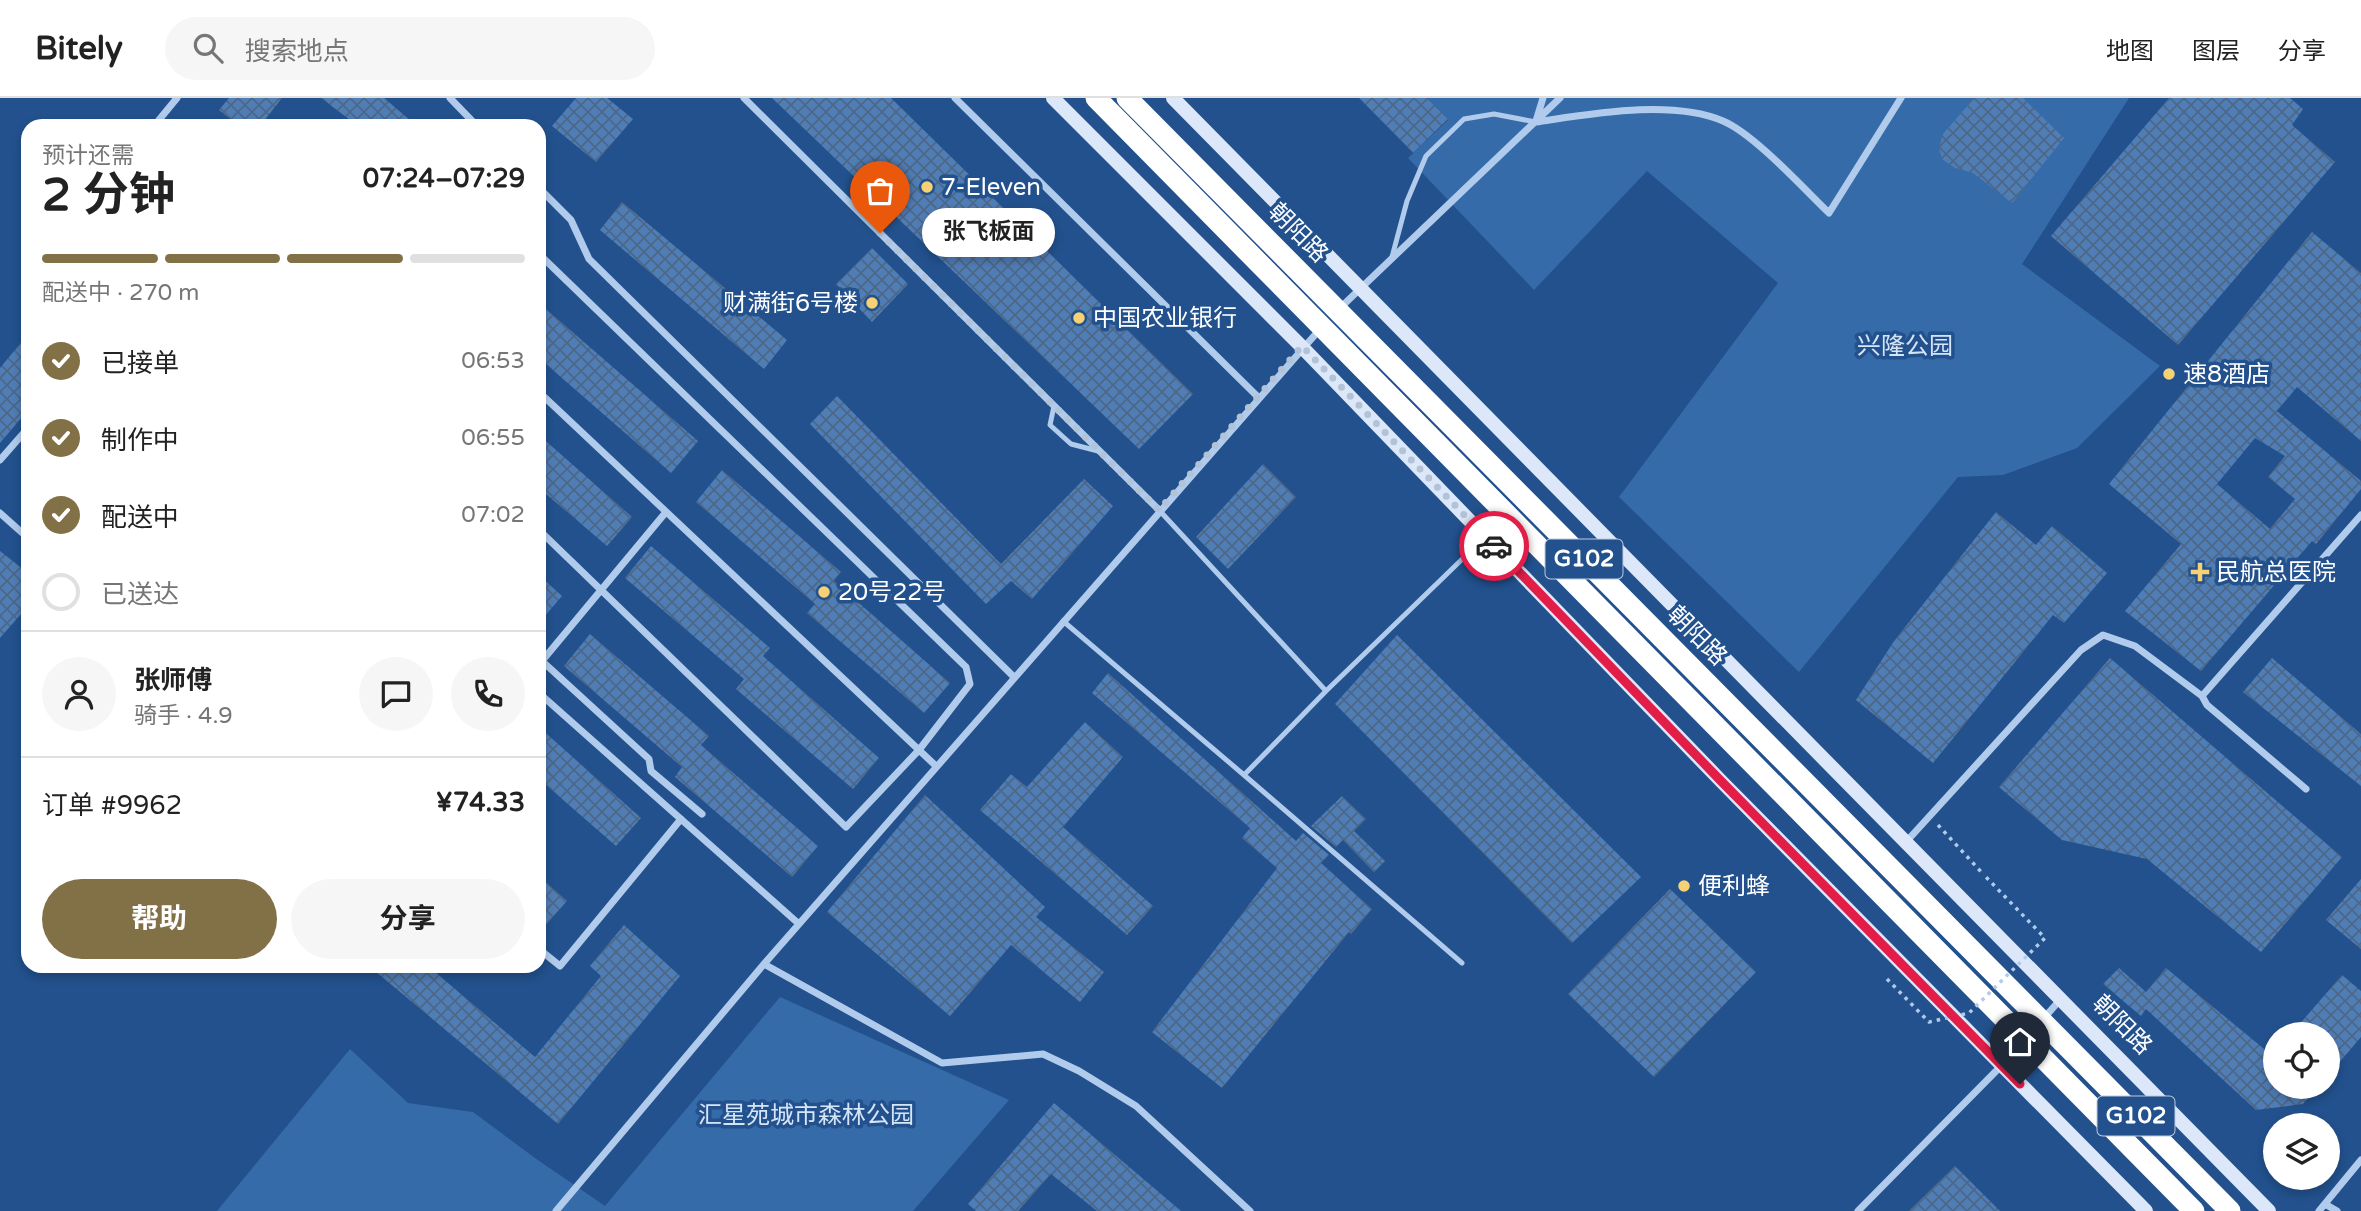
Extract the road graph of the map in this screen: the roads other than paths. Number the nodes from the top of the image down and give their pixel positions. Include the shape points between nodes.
1 (177, 98) edge
2 (450, 98) edge
3 (744, 98) edge
4 (956, 98) edge
5 (1053, 98) edge
6 (1096, 98) edge
7 (1127, 98) edge
8 (1173, 98) edge
9 (1543, 98) edge
10 (1560, 98) edge
11 (1901, 98) edge
12 (160, 119) edge
13 (470, 119) edge
14 (1536, 122) junction
15 (546, 195) edge
16 (1392, 257) junction
17 (546, 261) edge
18 (1361, 287) junction
19 (1338, 310) junction
20 (1322, 327) junction
21 (1302, 346) junction
22 (1258, 397) junction
23 (546, 399) edge
24 (1054, 406) junction
25 (21, 436) edge
26 (1101, 452) junction
27 (0, 460) edge
28 (1159, 510) junction
29 (666, 512) junction
30 (0, 513) edge
31 (2361, 515) edge
32 (21, 532) edge
33 (1485, 536) junction
34 (546, 537) edge
35 (601, 590) junction
36 (1063, 621) junction
37 (546, 653) edge
38 (546, 664) edge
39 (1014, 677) junction
40 (1326, 691) junction
41 (2202, 696) junction
42 (546, 699) edge
43 (919, 750) junction
44 (936, 766) junction
45 (1244, 775) junction
46 (2306, 789) dead end
47 (702, 814) dead end
48 (681, 819) junction
49 (1906, 842) junction
50 (799, 924) junction
51 (546, 955) edge
52 (1462, 963) dead end
53 (764, 964) junction
54 (2060, 1000) junction
55 (2042, 1020) junction
56 (2025, 1040) junction
57 (2002, 1065) junction
58 (2361, 1160) edge
59 (2322, 1208) edge
60 (556, 1211) edge
61 (1250, 1211) edge
62 (1858, 1211) edge
63 (2146, 1211) edge
64 (2194, 1211) edge
65 (2230, 1211) edge
66 (2269, 1211) edge
67 (2337, 1211) edge

1 - 12 street
2 - 13 street
3 - 24 street
4 - 22 street
5 - 21 street
6 - 20 highway, 朝阳路 / G102
7 - 19 highway, 朝阳路 / G102
8 - 18 street, 朝阳路
9 - 14 street
10 - 14 street
11 - 14 street via 1829,212 1750,139 1723,121 1682,112 1627,110
14 - 16 street
14 - 16 lane via 1494,114 1464,119 1426,156 1407,201
15 - 39 street via 571,220 589,260
16 - 18 street
17 - 43 street via 966,667 970,684
18 - 19 street
18 - 49 street, 朝阳路
19 - 20 street
19 - 55 highway, 朝阳路 / G102
20 - 21 street
20 - 56 highway, 朝阳路 / G102
21 - 22 street
21 - 33 street
22 - 28 street
23 - 29 street
24 - 26 street
24 - 26 lane via 1050,425 1071,444
25 - 27 street
26 - 28 street
28 - 36 street
28 - 40 lane
29 - 35 street
29 - 43 street
30 - 32 street
31 - 41 street
33 - 40 lane
33 - 57 street
34 - 35 street
35 - 37 street
35 - 43 street via 846,827
36 - 39 street
36 - 45 lane
38 - 47 street via 649,759 652,771
39 - 44 street
40 - 45 lane
41 - 46 street
41 - 49 street via 2135,646 2103,635 2081,650
42 - 48 street
43 - 44 street
44 - 50 street
45 - 52 lane
48 - 50 street
48 - 51 street via 560,966
49 - 54 street, 朝阳路
50 - 53 street
53 - 60 street
53 - 61 street via 942,1063 1043,1054 1079,1071 1136,1106
54 - 55 street
54 - 66 street, 朝阳路
55 - 56 street
55 - 65 highway, 朝阳路 / G102
56 - 57 street
56 - 64 highway, 朝阳路 / G102
57 - 62 street
57 - 63 street
58 - 59 street
59 - 67 street

